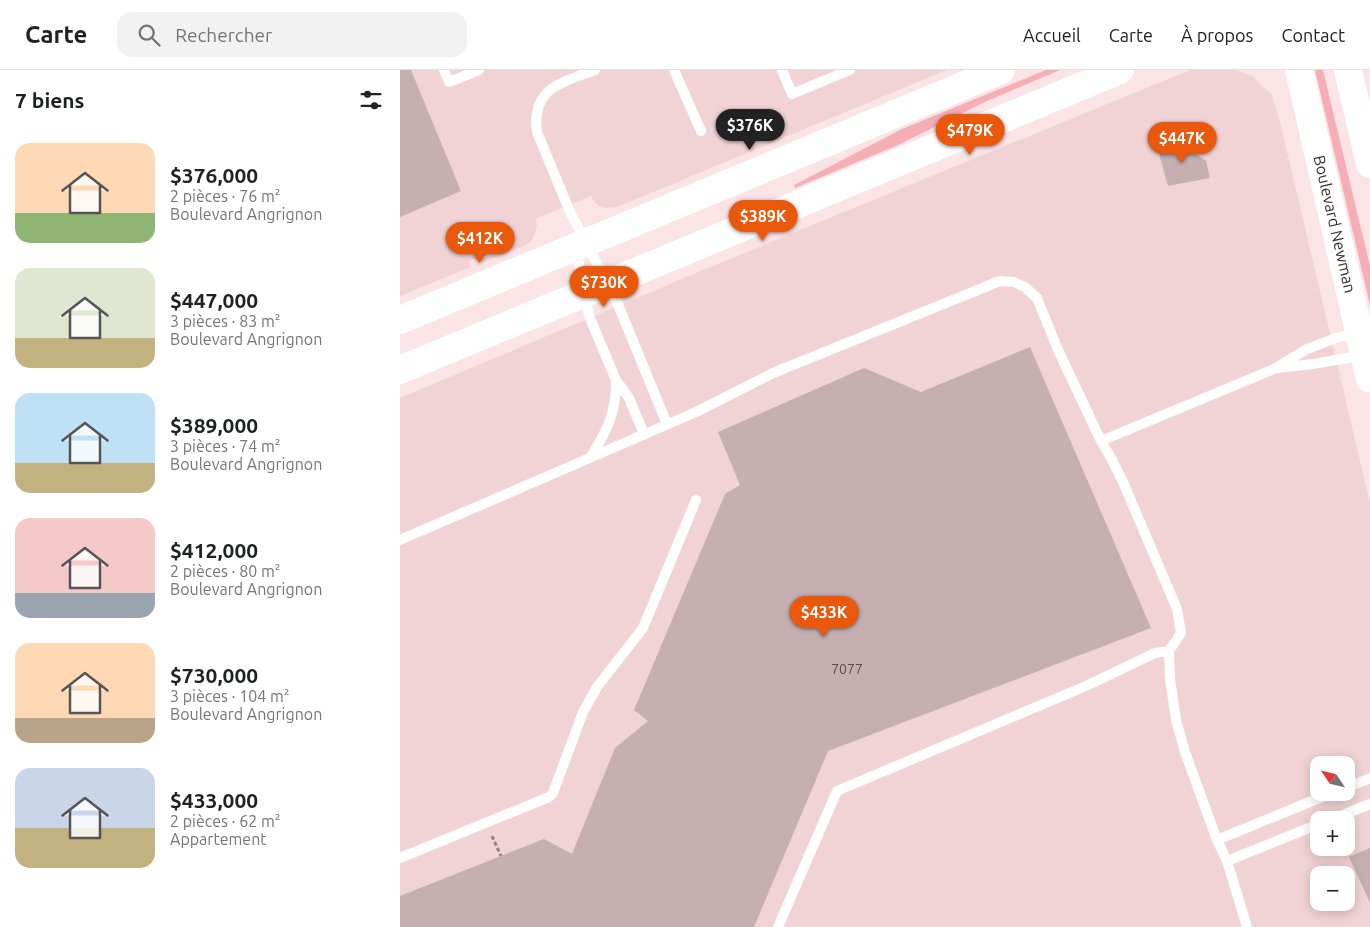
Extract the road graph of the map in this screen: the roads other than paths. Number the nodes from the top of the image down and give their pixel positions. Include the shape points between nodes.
1 (444, 70) edge
2 (479, 70) edge
3 (595, 70) edge
4 (674, 70) edge
5 (782, 70) edge
6 (850, 70) edge
7 (1001, 70) edge
8 (1120, 70) edge
9 (1299, 70) edge
10 (1348, 70) edge
11 (701, 131) dead end
12 (1370, 164) edge
13 (581, 245) junction
14 (596, 288) junction
15 (400, 320) edge
16 (1364, 355) edge
17 (1274, 369) junction
18 (400, 370) edge
19 (616, 380) junction
20 (667, 424) junction
21 (644, 434) junction
22 (1101, 441) junction
23 (590, 458) junction
24 (696, 500) dead end
25 (400, 540) edge
26 (1169, 651) junction
27 (1370, 778) edge
28 (1355, 784) edge
29 (1312, 801) edge
30 (1370, 804) edge
31 (1352, 811) edge
32 (1310, 828) edge
33 (1217, 840) junction
34 (400, 858) edge
35 (1227, 861) junction
36 (778, 927) edge
37 (1247, 927) edge

1 - 2 lane via 449,82
3 - 13 lane via 547,92 541,99 535,120
4 - 11 lane
5 - 6 lane via 792,94
7 - 13 main road
8 - 14 main road
9 - 16 main road, Boulevard Newman
10 - 12 main road
13 - 14 lane
13 - 14 lane
13 - 15 main road
14 - 18 main road
14 - 19 lane via 589,316
14 - 20 lane via 617,302
16 - 17 lane
16 - 17 lane via 1336,338 1306,349
17 - 22 lane
19 - 21 lane
19 - 23 lane via 616,397 610,420
20 - 21 lane
20 - 22 lane via 773,373 1000,281 1025,287 1037,298
21 - 23 lane
22 - 26 lane via 1123,482 1178,609 1181,633
23 - 25 lane
24 - 34 lane via 643,628 597,687 583,712 553,793
26 - 33 lane via 1176,720
26 - 36 lane via 1155,653 1086,686 838,791
27 - 28 lane
29 - 33 lane
30 - 31 lane
32 - 35 lane
33 - 35 lane
35 - 37 lane

